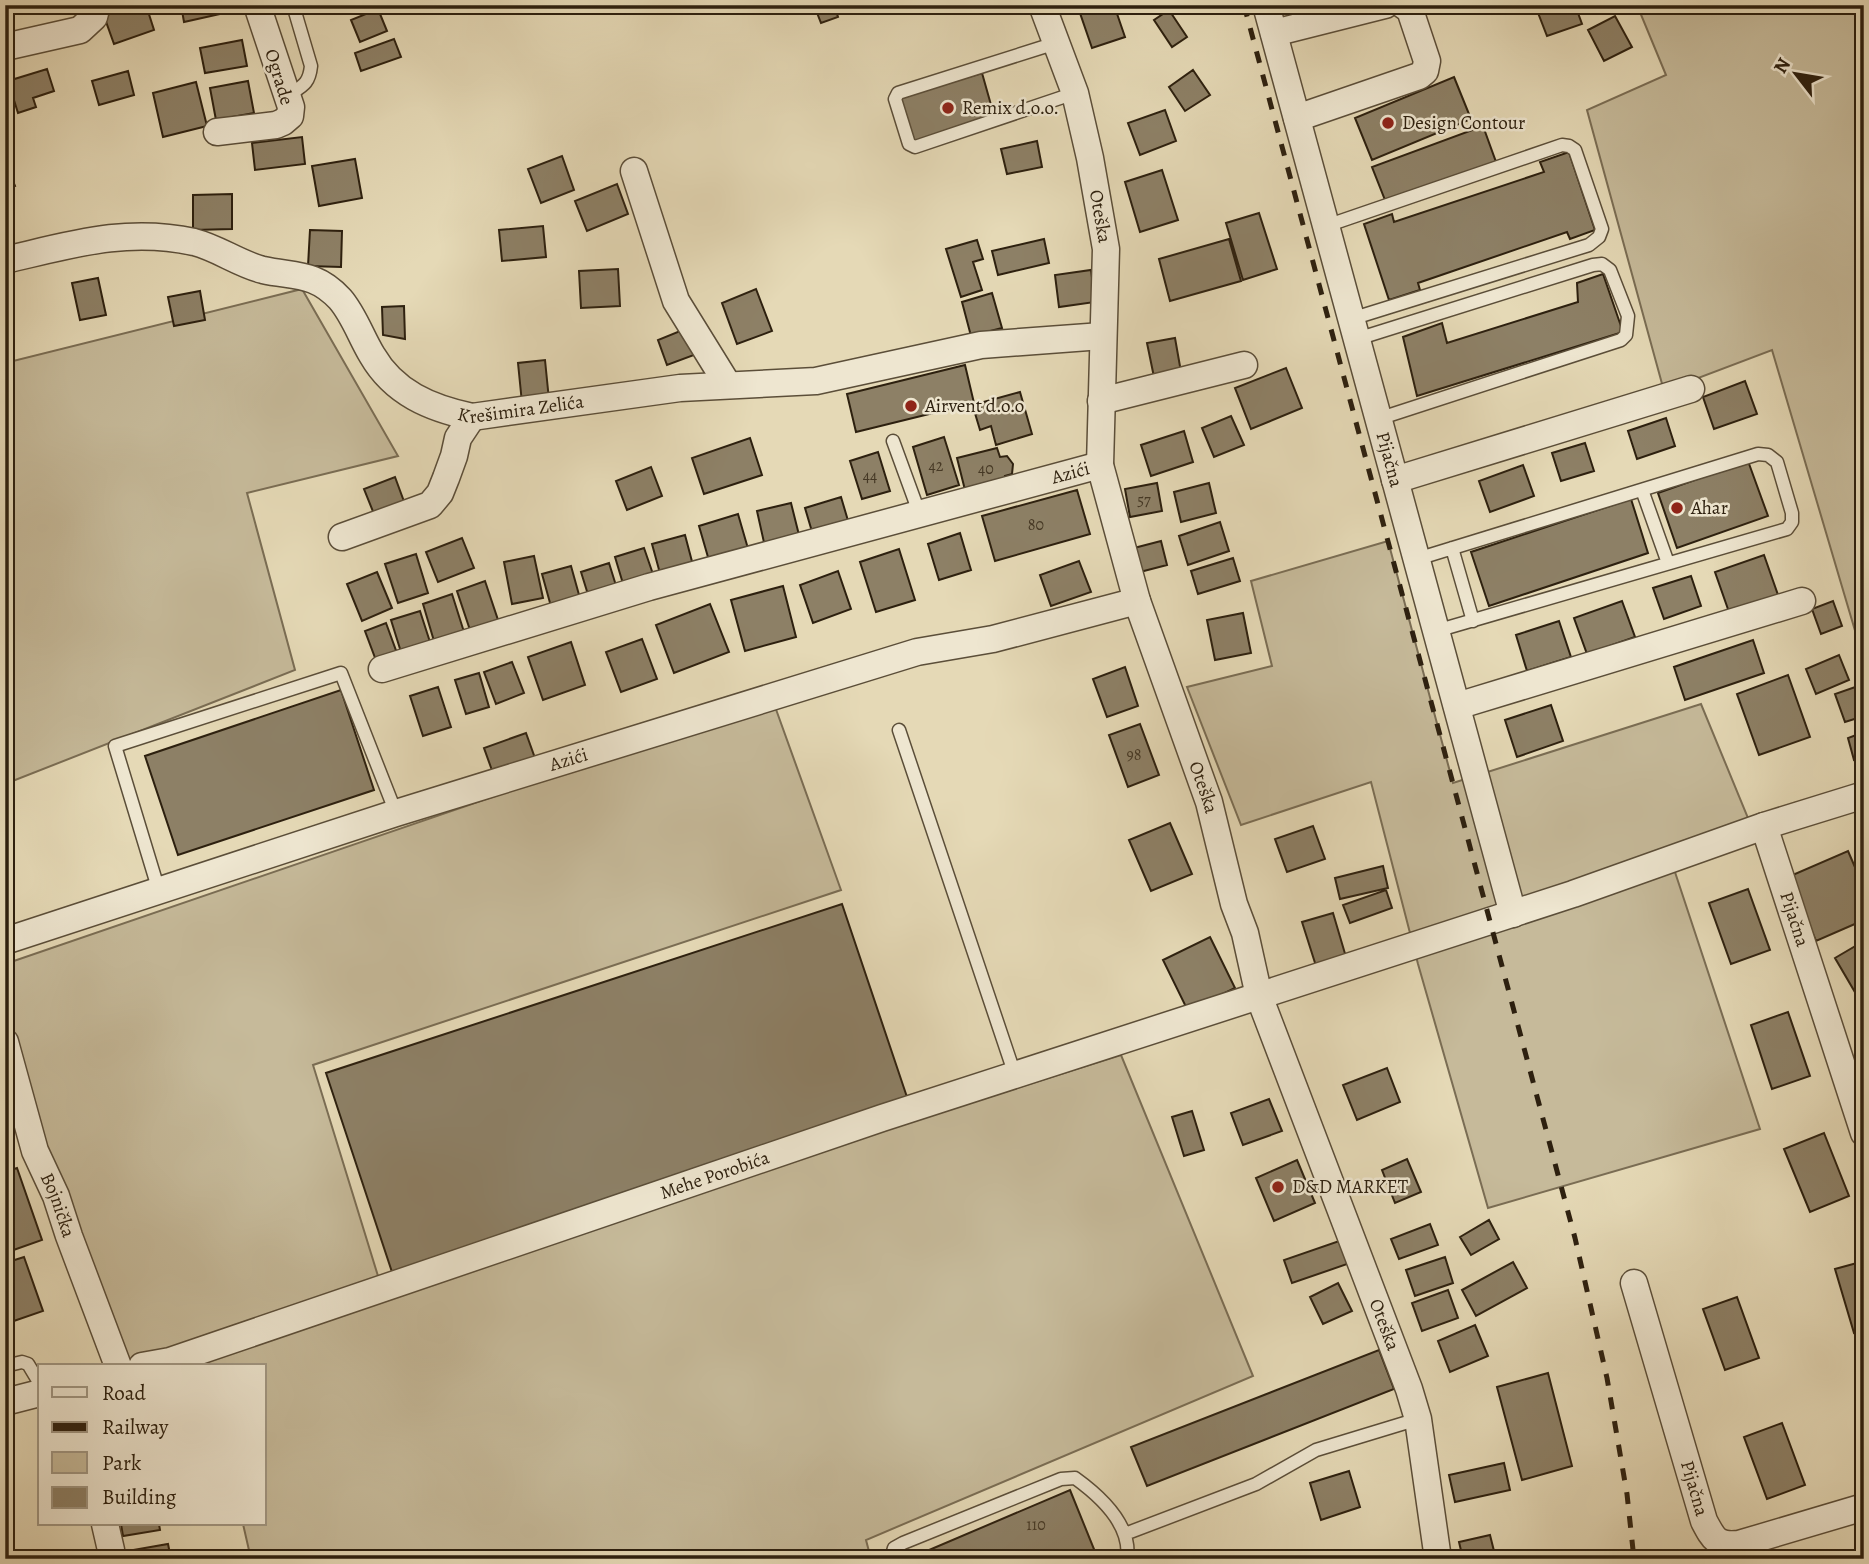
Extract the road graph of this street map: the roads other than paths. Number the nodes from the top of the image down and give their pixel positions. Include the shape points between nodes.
1 (97, 5) edge
2 (257, 5) edge
3 (293, 5) edge
4 (1042, 5) edge
5 (1266, 5) edge
6 (1385, 5) edge
7 (1403, 5) edge
8 (1274, 33) junction
9 (1056, 43) junction
10 (5, 47) edge
11 (1075, 93) junction
12 (287, 96) junction
13 (1297, 118) junction
14 (217, 132) dead end
15 (635, 171) dead end
16 (1326, 226) junction
17 (5, 260) edge
18 (1354, 329) junction
19 (1102, 336) junction
20 (1244, 365) dead end
21 (728, 385) junction
22 (1691, 388) dead end
23 (1101, 401) junction
24 (472, 417) junction
25 (1378, 419) junction
26 (893, 441) dead end
27 (1100, 465) junction
28 (1395, 480) junction
29 (1642, 490) junction
30 (920, 514) junction
31 (342, 537) dead end
32 (1452, 548) junction
33 (1417, 559) junction
34 (1668, 564) junction
35 (1137, 601) junction
36 (1802, 601) dead end
37 (1473, 621) junction
38 (1436, 631) junction
39 (382, 669) dead end
40 (1457, 706) junction
41 (900, 730) dead end
42 (1864, 795) edge
43 (396, 813) junction
44 (1764, 826) junction
45 (159, 891) junction
46 (1513, 914) junction
47 (5, 941) edge
48 (1259, 996) junction
49 (5, 1042) edge
50 (1015, 1075) junction
51 (1864, 1133) edge
52 (1634, 1283) dead end
53 (117, 1364) edge
54 (170, 1364) edge
55 (5, 1366) edge
56 (38, 1380) edge
57 (38, 1394) edge
58 (5, 1402) edge
59 (1418, 1419) junction
60 (1864, 1507) edge
61 (105, 1526) edge
62 (1125, 1534) junction
63 (111, 1550) dead end
64 (891, 1559) edge
65 (1127, 1559) edge
66 (1438, 1559) edge

1 - 10 street via 94,17 80,30
2 - 12 street, Ograde
3 - 12 lane via 312,66 307,83
4 - 9 street, Oteška
5 - 8 street, Pijačna
6 - 8 street
7 - 13 street via 1410,10 1427,61 1425,71
8 - 13 street, Pijačna
9 - 11 street, Oteška
9 - 11 lane via 898,93 895,99 909,144 915,147
11 - 19 street, Oteška via 1105,249
12 - 14 street, Ograde via 290,116 283,122
13 - 16 street, Pijačna
15 - 21 street via 669,285
16 - 18 street, Pijačna
16 - 18 lane via 1562,145 1575,150 1602,229 1589,245
17 - 24 street, Krešimira Zelića via 118,236 160,236 197,243 262,270 309,277 342,301 372,355 399,388 445,411
18 - 25 street, Pijačna
18 - 25 lane via 1602,264 1610,270 1628,316 1622,340
19 - 21 street, Krešimira Zelića via 981,345 817,381
19 - 23 street, Oteška
20 - 23 street
21 - 24 street, Krešimira Zelića
22 - 28 street
23 - 27 street, Oteška
24 - 31 street via 458,438 440,493 430,506
25 - 28 street, Pijačna
26 - 30 lane
27 - 30 street, Azići
27 - 35 street, Oteška
28 - 33 street, Pijačna
29 - 32 lane
29 - 34 lane
29 - 34 lane via 1758,454 1777,462 1792,513 1787,528
30 - 39 street, Azići via 649,587
32 - 33 lane
32 - 37 lane
33 - 38 street, Pijačna
34 - 37 lane
35 - 43 street, Azići via 993,639 917,652
35 - 48 street, Oteška via 1209,802
36 - 40 street
37 - 38 lane
38 - 40 street, Pijačna
40 - 46 street, Pijačna
41 - 50 lane
42 - 44 street
43 - 45 street, Azići
43 - 45 lane via 341,673 115,746
44 - 46 street
44 - 51 street, Pijačna
45 - 47 street, Azići
46 - 48 street
48 - 50 street, Mehe Porobića
48 - 59 street, Oteška
49 - 53 street, Bojnička via 35,1151
50 - 54 street, Mehe Porobića
52 - 60 street, Pijačna via 1704,1521 1713,1538 1724,1545 1739,1544
55 - 56 lane via 29,1364
57 - 58 street
59 - 62 lane via 1316,1450 1256,1484
59 - 66 street, Oteška
61 - 63 street
62 - 64 lane via 1111,1510 1083,1484 1075,1478 1061,1479 903,1543 894,1548
62 - 65 lane

